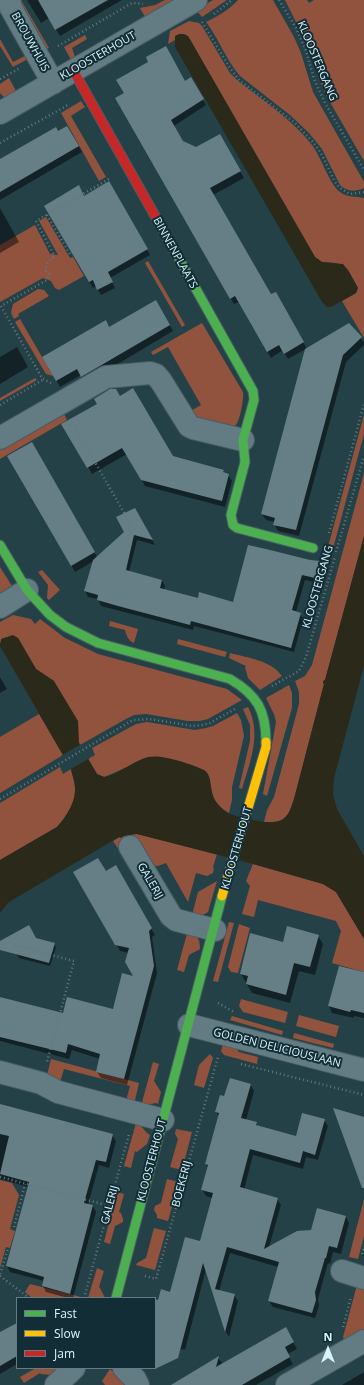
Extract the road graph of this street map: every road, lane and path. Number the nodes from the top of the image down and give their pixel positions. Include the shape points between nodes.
1 (9, 0) edge
2 (232, 0) edge
3 (279, 0) edge
4 (147, 3) dead end
5 (201, 9) edge
6 (212, 15) dead end
7 (38, 57) junction
8 (73, 70) junction
9 (0, 79) edge
10 (53, 83) junction
11 (86, 95) junction
12 (0, 113) edge
13 (0, 144) edge
14 (128, 168) junction
15 (364, 170) edge
16 (364, 192) edge
17 (47, 215) junction
18 (71, 256) dead end
19 (1, 306) edge
20 (44, 379) junction
21 (62, 402) junction
22 (364, 404) edge
23 (0, 405) edge
24 (0, 438) edge
25 (243, 440) junction
26 (364, 456) edge
27 (130, 530) dead end
28 (329, 534) dead end
29 (0, 545) edge
30 (313, 548) dead end
31 (27, 590) junction
32 (0, 607) edge
33 (254, 697) junction
34 (0, 799) edge
35 (130, 847) dead end
36 (215, 930) junction
37 (15, 945) dead end
38 (189, 1025) junction
39 (218, 1057) dead end
40 (364, 1070) edge
41 (0, 1072) edge
42 (41, 1083) junction
43 (135, 1112) junction
44 (163, 1120) junction
45 (0, 1177) edge
46 (26, 1184) junction
47 (110, 1206) junction
48 (14, 1227) dead end
49 (8, 1249) dead end
50 (342, 1271) dead end
51 (123, 1272) junction
52 (0, 1275) edge
53 (364, 1278) edge
54 (28, 1297) edge
55 (84, 1297) edge
56 (116, 1297) edge
57 (364, 1341) edge
58 (73, 1369) edge
59 (125, 1369) edge
60 (56, 1385) edge
61 (138, 1385) edge
62 (287, 1385) edge

1 - 7 street, BROUWHUIS
2 - 6 path
3 - 15 path, KLOOSTERGANG via 296,28 325,103
4 - 7 path via 132,3
5 - 8 street, KLOOSTERHOUT
5 - 16 path via 202,21 239,80 295,124 312,141 340,188 350,194
7 - 9 path
7 - 10 street, BROUWHUIS
8 - 10 street, KLOOSTERHOUT
8 - 11 street, BINNENPLAATS
10 - 12 street, KLOOSTERHOUT
11 - 13 path
11 - 14 street, BINNENPLAATS
14 - 17 path
14 - 25 street, BINNENPLAATS via 252,391 254,400
17 - 18 path
17 - 19 path via 36,221 54,253 54,257 47,264 47,280
19 - 20 path
20 - 21 path via 53,384
20 - 23 path
21 - 24 street
21 - 25 street via 106,377 150,373 161,381 189,426
21 - 27 path via 131,525
22 - 28 path
25 - 30 street, BINNENPLAATS via 245,462 231,515 233,525
26 - 33 path, KLOOSTERGANG via 306,657 298,671
29 - 31 street, KLOOSTERHOUT
31 - 32 street
31 - 33 street, KLOOSTERHOUT via 50,615 83,636 98,643 230,679
33 - 34 path, KLOOSTERGANG via 202,726 149,719 133,720
33 - 36 street, KLOOSTERHOUT via 266,724 266,747 229,871
35 - 36 street, GALERIJ via 171,916 176,920
36 - 38 street, KLOOSTERHOUT
37 - 42 path via 74,961
38 - 40 street, GOLDEN DELICIOUSLAAN
38 - 44 street, KLOOSTERHOUT
39 - 51 path, BOEKERIJ via 156,1279
41 - 42 street
42 - 43 street via 58,1092
43 - 44 street
43 - 47 path, GALERIJ
44 - 51 street, KLOOSTERHOUT
45 - 46 path
46 - 47 path
46 - 48 path
47 - 55 path, GALERIJ
49 - 52 path
50 - 53 street
51 - 56 street, KLOOSTERHOUT
52 - 54 path
57 - 62 street
58 - 60 street
59 - 61 street

